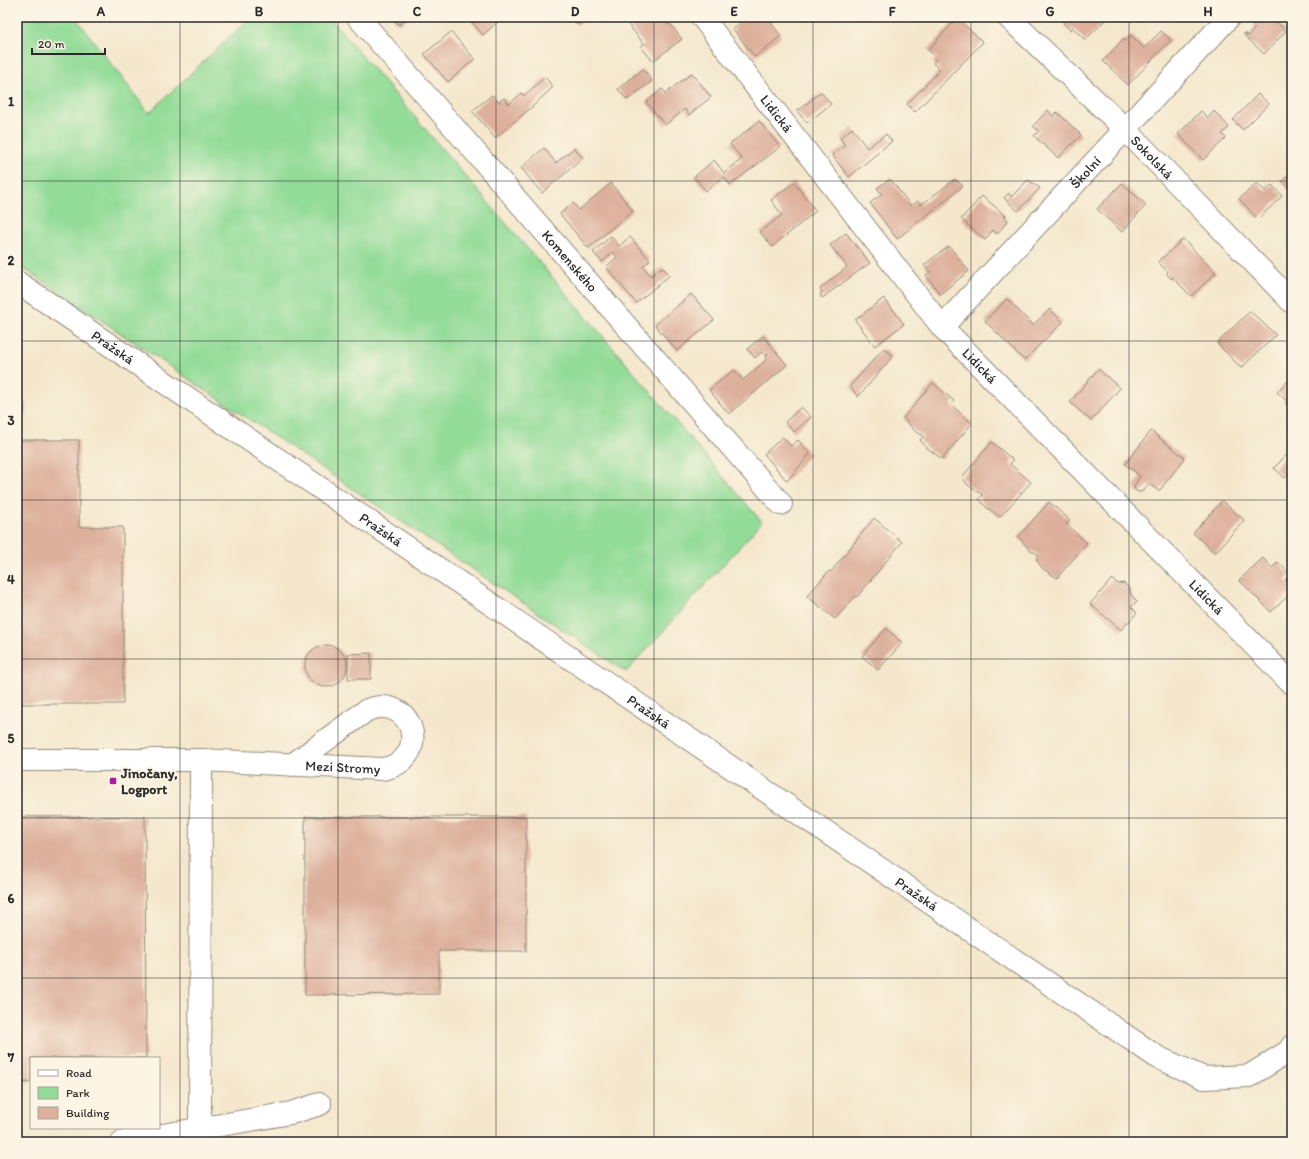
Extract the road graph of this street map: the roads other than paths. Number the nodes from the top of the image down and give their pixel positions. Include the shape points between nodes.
1 (358, 17) edge
2 (702, 17) edge
3 (1008, 17) edge
4 (1229, 17) edge
5 (1125, 128) junction
6 (17, 282) edge
7 (1292, 302) edge
8 (942, 327) junction
9 (781, 504) dead end
10 (1292, 684) edge
11 (17, 760) edge
12 (201, 760) junction
13 (292, 764) junction
14 (1292, 1046) edge
15 (320, 1104) dead end
16 (200, 1129) junction
17 (122, 1142) edge

1 - 9 street, Komenského
2 - 8 street, Lidická
3 - 5 street, Sokolská
4 - 5 street, Školní
5 - 7 street, Sokolská
5 - 8 street, Školní
6 - 14 street, Pražská via 1156,1058 1204,1078 1249,1076 1289,1051
8 - 10 street, Lidická
11 - 12 street, Mezi Stromy
12 - 13 street, Mezi Stromy
12 - 16 street
13 - 13 street, Mezi Stromy via 374,707 396,710 410,725 411,748 407,756 392,767 382,769
15 - 16 street via 291,1113
16 - 17 street

